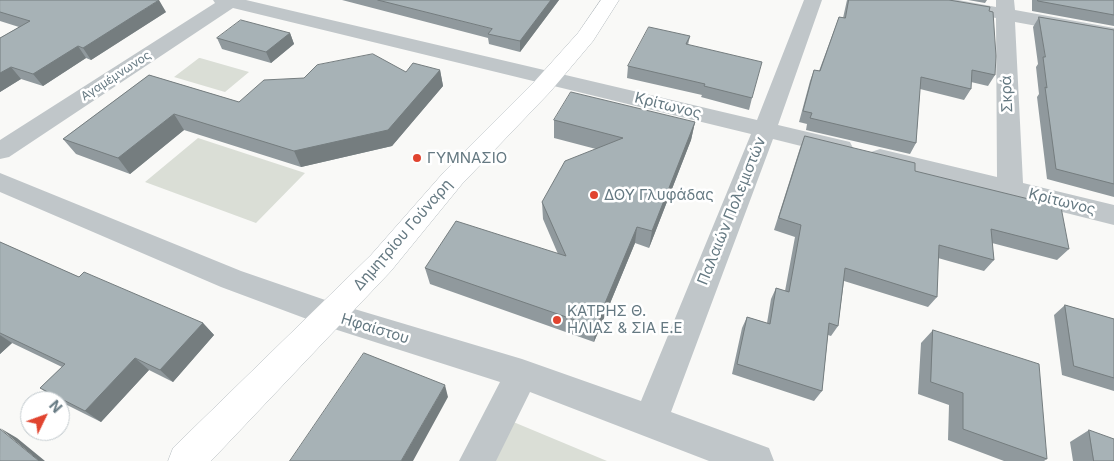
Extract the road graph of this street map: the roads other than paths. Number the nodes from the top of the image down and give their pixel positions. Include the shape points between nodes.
1 (610, 0) edge
2 (813, 0) edge
3 (927, 0) edge
4 (228, 1) edge
5 (1004, 7) edge
6 (1114, 34) edge
7 (550, 78) junction
8 (764, 130) junction
9 (0, 151) edge
10 (0, 182) edge
11 (1010, 189) junction
12 (1114, 215) edge
13 (331, 315) junction
14 (522, 374) junction
15 (650, 421) junction
16 (186, 461) edge
17 (477, 461) edge
18 (756, 461) edge

1 - 7 main road, Δημητρίου Γούναρη via 586,37
2 - 8 street, Παλαιών Πολεμιστών
3 - 5 street
4 - 7 street, Κρίτωνος
4 - 9 street, Αγαμέμνωνος
5 - 6 street
5 - 11 street, Σκρά
7 - 8 street, Κρίτωνος
7 - 13 main road, Δημητρίου Γούναρη via 453,178 381,263
8 - 11 street, Κρίτωνος
8 - 15 street, Παλαιών Πολεμιστών
10 - 13 street, Ηφαίστου via 231,279
11 - 12 street, Κρίτωνος
13 - 14 street, Ηφαίστου
13 - 16 main road, Δημητρίου Γούναρη
14 - 15 street, Ηφαίστου
14 - 17 street
15 - 18 street, Ηφαίστου

